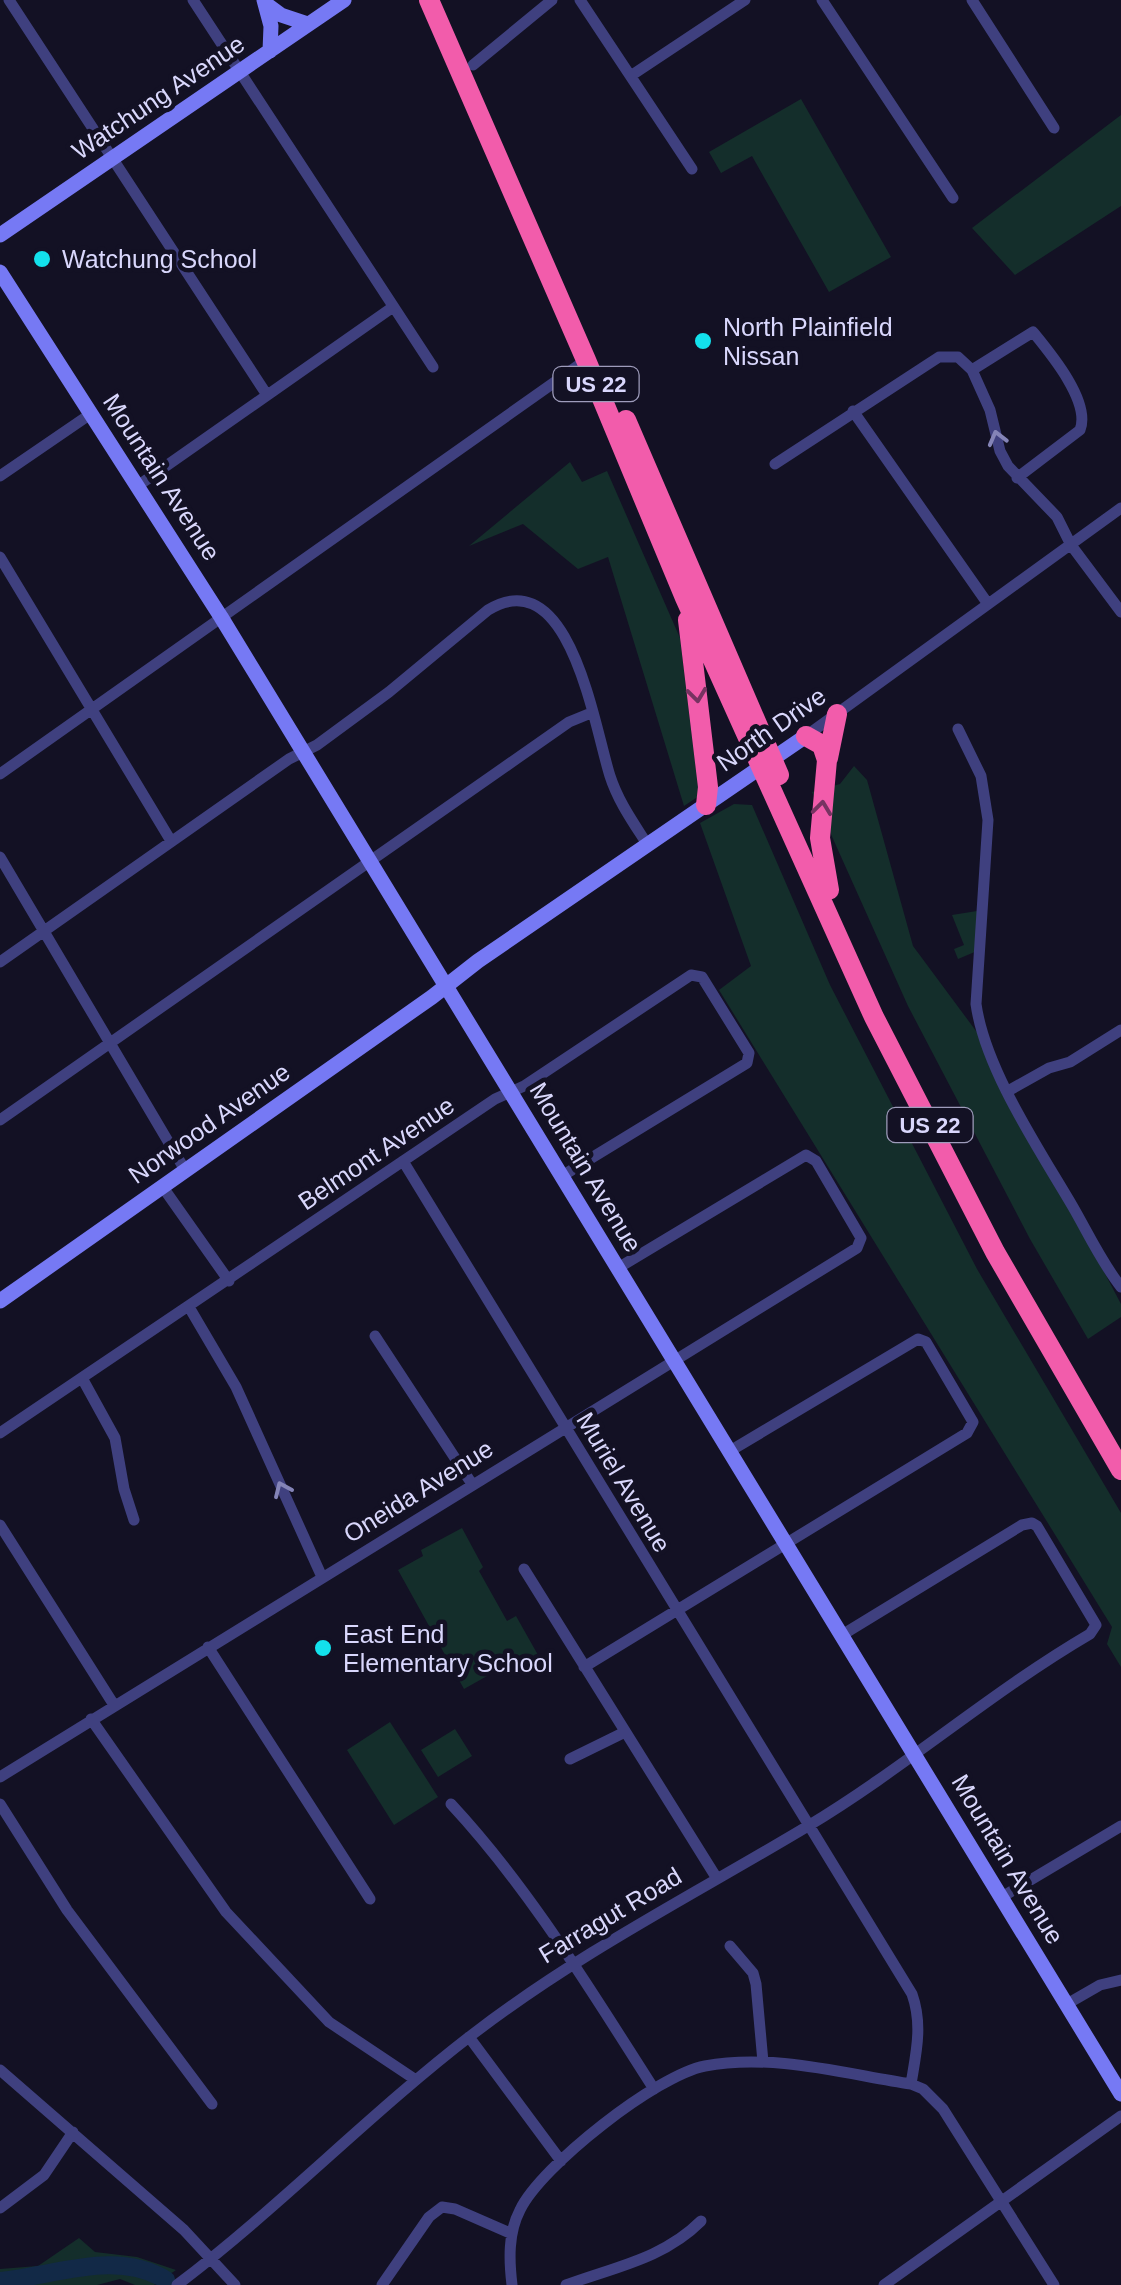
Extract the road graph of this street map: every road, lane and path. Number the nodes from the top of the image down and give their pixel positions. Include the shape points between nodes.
1 (9, 0) edge
2 (194, 0) edge
3 (344, 0) edge
4 (429, 0) edge
5 (444, 0) edge
6 (552, 0) edge
7 (580, 0) edge
8 (746, 0) edge
9 (822, 0) edge
10 (972, 0) edge
11 (265, 2) edge
12 (308, 24) junction
13 (270, 51) junction
14 (472, 65) junction
15 (240, 72) junction
16 (632, 76) junction
17 (1054, 128) dead end
18 (112, 159) junction
19 (692, 169) dead end
20 (953, 198) dead end
21 (0, 235) edge
22 (0, 272) edge
23 (394, 307) junction
24 (586, 360) junction
25 (432, 366) dead end
26 (972, 370) junction
27 (267, 395) junction
28 (854, 411) junction
29 (92, 413) junction
30 (775, 464) dead end
31 (0, 476) edge
32 (1017, 478) junction
33 (139, 485) junction
34 (1121, 508) edge
35 (1071, 544) junction
36 (0, 556) edge
37 (685, 598) junction
38 (988, 604) junction
39 (1121, 612) edge
40 (221, 617) junction
41 (92, 708) junction
42 (591, 712) junction
43 (837, 714) junction
44 (958, 729) dead end
45 (806, 736) junction
46 (303, 752) junction
47 (828, 760) junction
48 (766, 764) junction
49 (0, 774) edge
50 (706, 805) junction
51 (171, 841) junction
52 (647, 844) junction
53 (0, 857) edge
54 (370, 862) junction
55 (829, 890) junction
56 (45, 931) junction
57 (0, 962) edge
58 (446, 985) junction
59 (1121, 1030) edge
60 (111, 1043) junction
61 (1008, 1091) junction
62 (511, 1092) junction
63 (0, 1120) edge
64 (403, 1162) junction
65 (185, 1170) junction
66 (562, 1176) junction
67 (162, 1186) junction
68 (618, 1268) junction
69 (229, 1281) junction
70 (1121, 1287) edge
71 (0, 1301) edge
72 (189, 1307) junction
73 (375, 1336) dead end
74 (674, 1360) junction
75 (82, 1378) junction
76 (565, 1427) junction
77 (0, 1432) edge
78 (1121, 1444) edge
79 (730, 1451) junction
80 (1121, 1470) edge
81 (472, 1484) junction
82 (134, 1520) dead end
83 (0, 1525) edge
84 (786, 1544) junction
85 (524, 1569) dead end
86 (322, 1577) junction
87 (676, 1610) junction
88 (842, 1635) junction
89 (208, 1647) junction
90 (584, 1667) junction
91 (114, 1704) junction
92 (91, 1719) junction
93 (625, 1732) junction
94 (914, 1754) junction
95 (570, 1760) dead end
96 (0, 1777) edge
97 (0, 1804) edge
98 (450, 1804) dead end
99 (808, 1826) junction
100 (1121, 1826) edge
101 (716, 1877) junction
102 (1002, 1898) junction
103 (370, 1899) dead end
104 (730, 1946) dead end
105 (572, 1962) junction
106 (1121, 1980) edge
107 (1066, 2004) junction
108 (469, 2037) junction
109 (763, 2062) junction
110 (0, 2070) edge
111 (416, 2080) junction
112 (911, 2084) junction
113 (654, 2089) junction
114 (1121, 2094) edge
115 (212, 2104) dead end
116 (1121, 2116) edge
117 (73, 2132) junction
118 (560, 2161) junction
119 (1001, 2200) junction
120 (0, 2208) edge
121 (700, 2221) dead end
122 (512, 2234) junction
123 (212, 2258) junction
124 (179, 2283) edge
125 (235, 2285) edge
126 (382, 2285) edge
127 (512, 2285) edge
128 (566, 2285) edge
129 (884, 2285) edge
130 (1054, 2285) edge

1 - 18 street
2 - 15 street
3 - 12 street, Watchung Avenue
4 - 24 highway, US 22
5 - 14 highway, US 22
6 - 14 street
7 - 16 street
8 - 16 street
9 - 20 street
10 - 17 street
11 - 12 street
11 - 13 street
12 - 13 street, Watchung Avenue
13 - 15 street, Watchung Avenue
14 - 48 highway, US 22
15 - 18 street, Watchung Avenue
15 - 23 street
16 - 19 street
18 - 21 street, Watchung Avenue
18 - 27 street
22 - 29 street, Mountain Avenue
23 - 25 street
23 - 27 street
24 - 37 highway, US 22
24 - 40 street
26 - 28 street via 958,358 939,357
32 -> 26 street via 1000,451
26 - 32 street via 1033,332 1082,404 1082,425
27 - 33 street
28 - 30 street
28 - 38 street
29 - 31 street
29 - 33 street, Mountain Avenue
32 - 35 street via 1057,517
33 - 40 street, Mountain Avenue
34 - 35 street, North Drive
35 - 38 street, North Drive
35 - 39 street
36 - 41 street
37 - 48 highway, US 22
37 -> 50 highway
38 - 43 street, North Drive
40 - 41 street
40 - 46 street, Mountain Avenue
41 - 49 street
41 - 51 street
42 - 46 street via 558,626 532,601 517,599 474,620 390,692
42 - 52 street via 617,795
42 - 54 street
43 - 45 street, North Drive
43 - 47 highway
44 - 61 street via 986,798 976,1004 988,1052
45 - 47 highway via 825,748
45 - 48 street, North Drive
46 - 51 street
46 - 54 street, Mountain Avenue
55 -> 47 highway via 820,828
48 - 50 street, North Drive
48 - 55 highway, US 22
48 - 80 highway, US 22 via 874,1017 995,1252
50 - 52 street, North Drive
51 - 56 street
52 - 58 street, North Drive
53 - 56 street
54 - 58 street, Mountain Avenue
54 - 60 street
55 - 78 highway, US 22 via 944,1130
56 - 57 street
56 - 60 street
58 - 62 street, Mountain Avenue
58 - 65 street, Norwood Avenue
59 - 61 street
60 - 63 street
60 - 65 street
61 - 70 street
62 - 64 street, Belmont Avenue
62 - 66 street, Mountain Avenue
62 - 66 street, Belmont Avenue via 690,975 707,981 750,1058
64 - 69 street, Belmont Avenue
64 - 76 street, Muriel Avenue
65 - 67 street, Norwood Avenue
66 - 68 street, Mountain Avenue
67 - 69 street
67 - 71 street, Norwood Avenue
68 - 74 street, Mountain Avenue
68 - 74 street, Oneida Avenue via 806,1156 816,1161 860,1244
69 - 72 street, Belmont Avenue
72 - 75 street, Belmont Avenue
86 -> 72 street via 236,1387
73 - 81 street
74 - 76 street, Oneida Avenue
74 - 79 street, Mountain Avenue
75 - 77 street, Belmont Avenue
75 - 82 street via 115,1438
76 - 81 street, Oneida Avenue
76 - 87 street, Muriel Avenue
79 - 84 street, Mountain Avenue
79 - 84 street via 918,1339 972,1418 973,1426
81 - 86 street, Oneida Avenue
83 - 91 street
84 - 87 street
84 - 88 street, Mountain Avenue
85 - 90 street
86 - 89 street, Oneida Avenue
87 - 90 street
87 - 99 street, Muriel Avenue
88 - 94 street, Mountain Avenue
88 - 94 street, Farragut Road via 1022,1526 1037,1526 1096,1626
89 - 91 street, Oneida Avenue
89 - 103 street
90 - 93 street
91 - 92 street, Oneida Avenue
92 - 96 street, Oneida Avenue
92 - 111 street via 226,1912 329,2022
93 - 95 street
93 - 101 street
94 - 99 street, Farragut Road
94 - 102 street, Mountain Avenue
97 - 115 street via 67,1910
98 - 105 street via 490,1846
99 - 101 street, Farragut Road
99 - 112 street, Muriel Avenue via 912,1994 919,2033
100 - 102 street
101 - 105 street, Farragut Road
102 - 107 street, Mountain Avenue
104 - 109 street via 756,1984
105 - 108 street, Farragut Road
105 - 113 street
106 - 107 street
107 - 114 street, Mountain Avenue
108 - 111 street, Farragut Road
108 - 118 street
109 - 112 street
109 - 113 street via 703,2066
110 - 117 street
111 - 123 street, Farragut Road
112 - 119 street via 943,2108
113 - 118 street
116 - 119 street
117 - 120 street via 44,2175
117 - 123 street
118 - 122 street via 528,2194
119 - 129 street
119 - 130 street
121 - 128 street via 638,2262
122 - 126 street via 442,2207
122 - 127 street
123 - 124 street, Farragut Road
123 - 125 street

